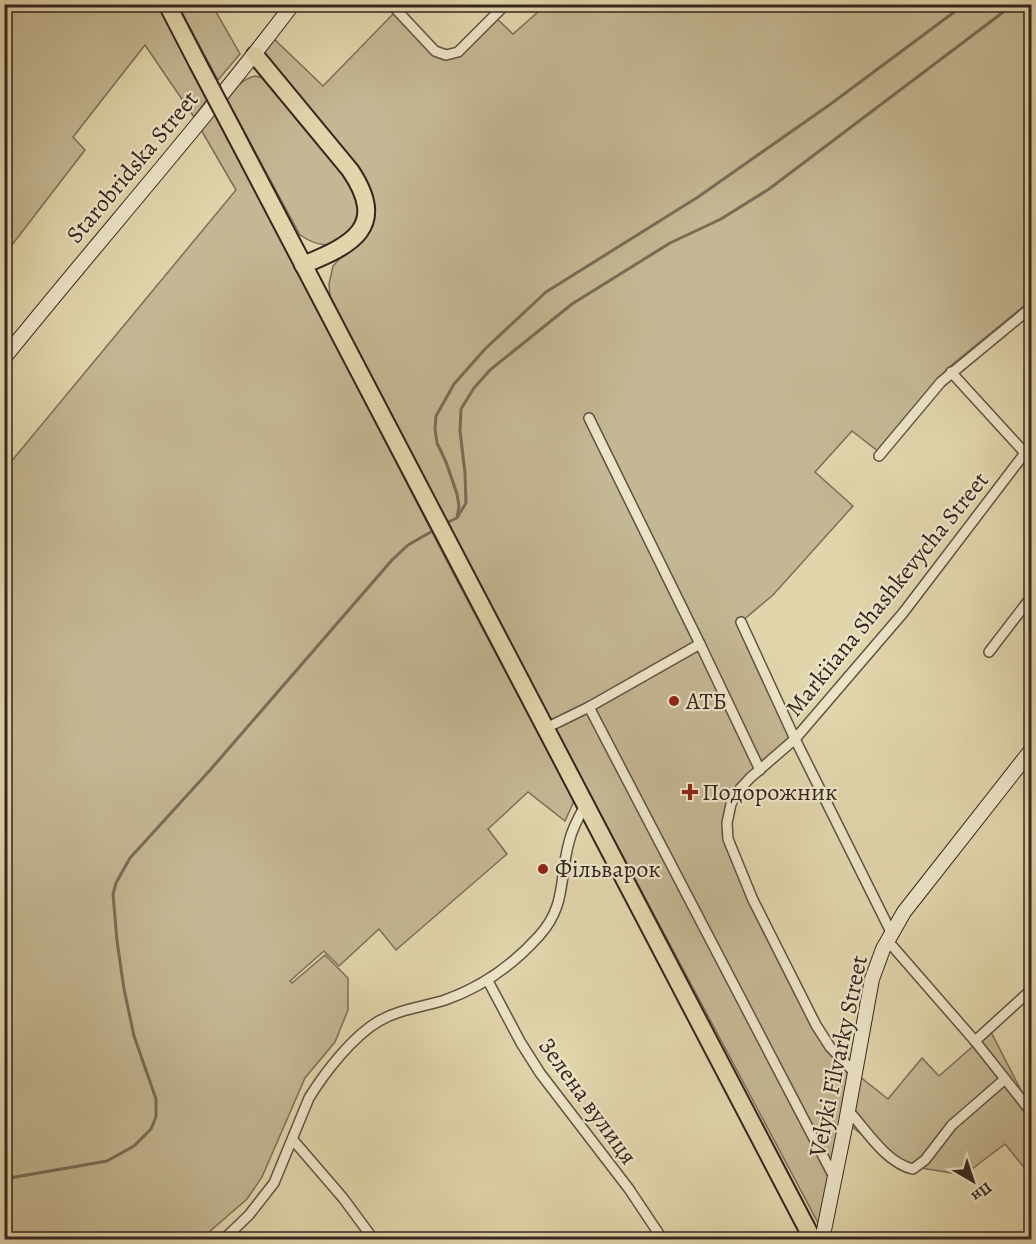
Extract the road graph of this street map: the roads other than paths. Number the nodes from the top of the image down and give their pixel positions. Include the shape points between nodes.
1 (167, 4) edge
2 (294, 4) edge
3 (391, 4) edge
4 (506, 4) edge
5 (255, 55) junction
6 (303, 265) junction
7 (1032, 307) edge
8 (4, 358) edge
9 (951, 372) junction
10 (590, 418) dead end
11 (1028, 451) edge
12 (879, 456) dead end
13 (1032, 464) edge
14 (1032, 596) edge
15 (741, 622) dead end
16 (700, 644) junction
17 (989, 652) dead end
18 (589, 707) junction
19 (544, 729) junction
20 (795, 739) junction
21 (1032, 749) edge
22 (760, 770) junction
23 (586, 804) junction
24 (889, 936) junction
25 (488, 981) junction
26 (1032, 989) edge
27 (975, 1041) junction
28 (854, 1072) junction
29 (1005, 1079) junction
30 (849, 1110) junction
31 (1032, 1113) edge
32 (293, 1140) junction
33 (835, 1179) junction
34 (223, 1239) edge
35 (374, 1239) edge
36 (663, 1239) edge
37 (813, 1239) edge
38 (822, 1239) edge

1 - 6 highway, bridge
2 - 5 street, Starobridska Street
3 - 4 street via 435,51 446,56 458,52
5 - 6 highway via 350,170 365,199 364,220 354,238 339,250
5 - 8 street, Starobridska Street
6 - 19 highway
7 - 9 street
9 - 11 street
9 - 12 street via 927,395
10 - 16 street
11 - 13 street
11 - 20 street, Markiiana Shashkevycha Street via 903,613
14 - 17 street
15 - 20 street
16 - 18 street
16 - 22 street
18 - 19 street
18 - 33 street
19 - 23 highway
20 - 22 street, Markiiana Shashkevycha Street
20 - 24 street
21 - 24 street, Velyki Filvarky Street
22 - 28 street, Markiiana Shashkevycha Street via 738,791 731,804 728,838 753,900 816,1025
23 - 25 street via 568,843 563,886 550,921 520,955
23 - 37 highway
24 - 27 street
24 - 28 street, Velyki Filvarky Street via 874,971
25 - 32 street via 443,1000 399,1012 364,1030 309,1098
25 - 36 street, Зелена вулиця via 540,1073
26 - 27 street
27 - 29 street
28 - 30 street, Velyki Filvarky Street
29 - 30 street via 952,1125 925,1160 913,1169 903,1167 889,1156
29 - 31 street
30 - 33 street, Velyki Filvarky Street
32 - 34 street via 274,1183 249,1215
32 - 35 street
33 - 38 street, Velyki Filvarky Street

